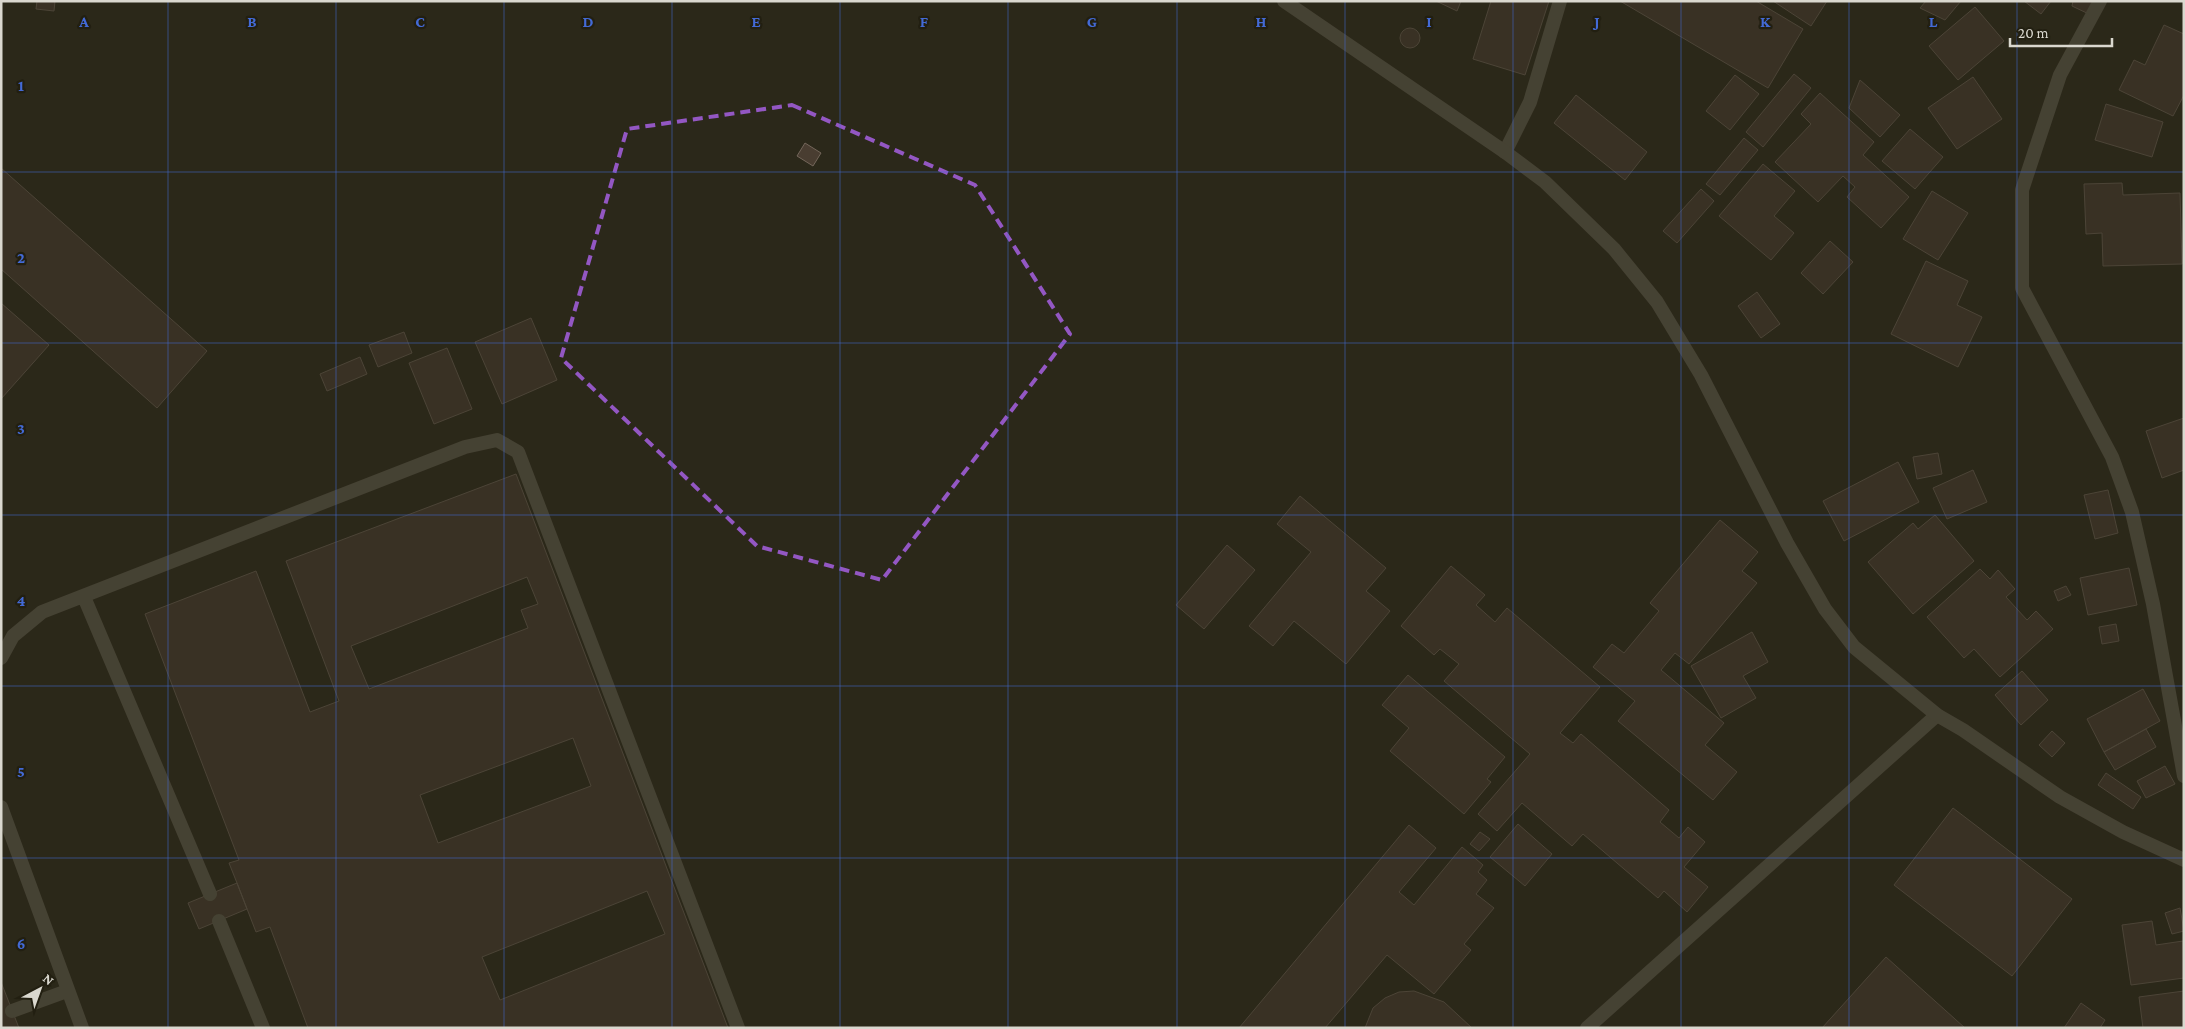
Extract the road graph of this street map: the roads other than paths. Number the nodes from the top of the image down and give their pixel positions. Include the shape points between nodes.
1 (1284, 1) edge
2 (1560, 1) edge
3 (2100, 1) edge
4 (1505, 152) junction
5 (84, 596) junction
6 (1, 658) edge
7 (1937, 715) junction
8 (2184, 776) edge
9 (1, 807) edge
10 (2184, 860) edge
11 (210, 894) dead end
12 (219, 921) dead end
13 (67, 991) junction
14 (12, 1011) dead end
15 (82, 1028) edge
16 (263, 1028) edge
17 (738, 1028) edge
18 (1587, 1028) edge

1 - 4 street
2 - 4 street via 1530,102
3 - 8 street via 2060,75 2022,190 2022,288 2112,457 2132,512 2153,604
4 - 7 street via 1545,182 1583,217 1657,302 1701,375 1825,609 1854,647
5 - 6 street via 42,612 13,636
5 - 11 street
5 - 17 street via 465,446 497,440 518,452
7 - 10 street via 2060,797 2123,832
7 - 18 street
9 - 13 street
12 - 16 street
13 - 14 street
13 - 15 street

